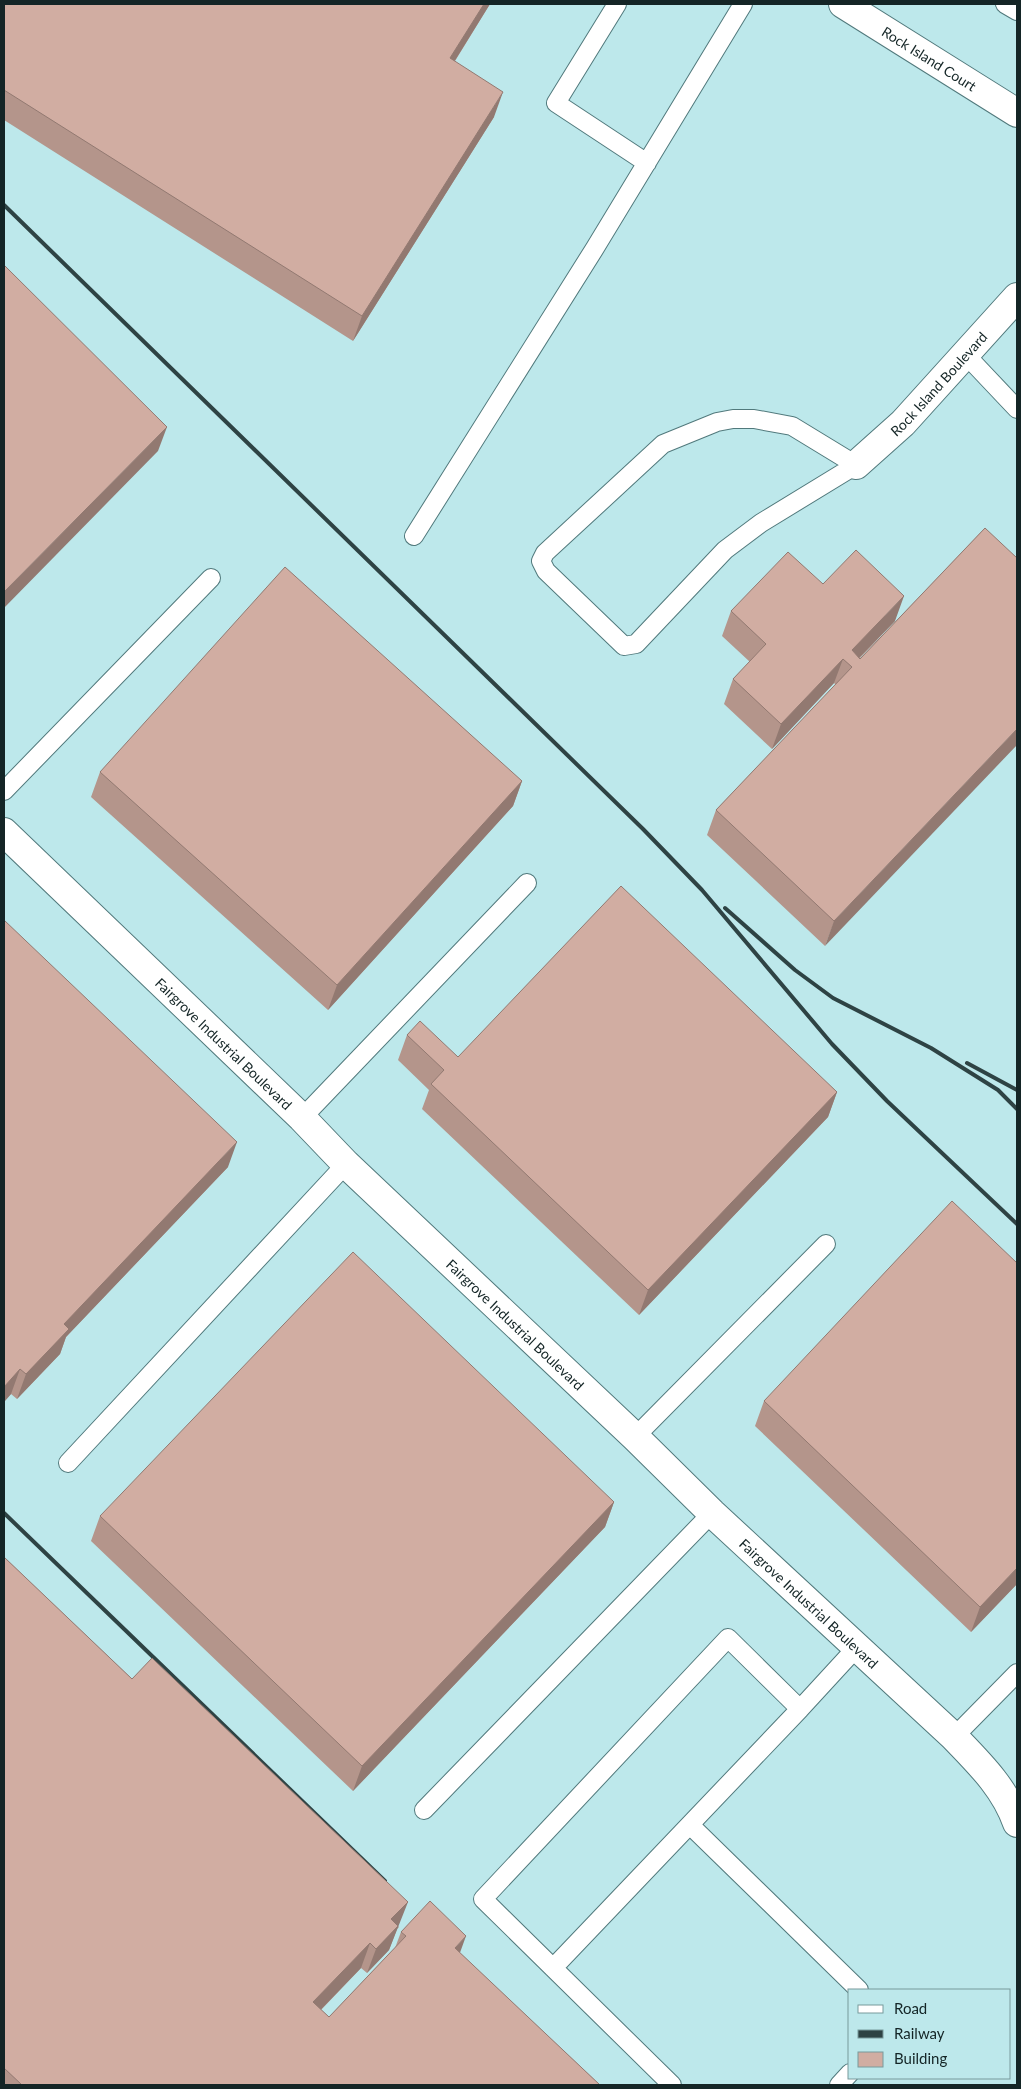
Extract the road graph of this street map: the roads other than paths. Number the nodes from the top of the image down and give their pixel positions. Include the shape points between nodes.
1 (617, 4) edge
2 (743, 4) edge
3 (843, 4) edge
4 (1006, 4) edge
5 (1017, 11) edge
6 (1017, 113) edge
7 (647, 163) junction
8 (1017, 297) edge
9 (965, 354) junction
10 (1017, 408) edge
11 (856, 465) junction
12 (414, 536) dead end
13 (211, 578) dead end
14 (4, 791) edge
15 (4, 832) edge
16 (527, 883) dead end
17 (302, 1118) junction
18 (346, 1164) junction
19 (826, 1244) dead end
20 (635, 1437) junction
21 (68, 1463) dead end
22 (712, 1513) junction
23 (857, 1647) junction
24 (1017, 1673) edge
25 (800, 1709) junction
26 (954, 1737) junction
27 (424, 1810) dead end
28 (1017, 1823) edge
29 (690, 1825) junction
30 (553, 1968) junction
31 (858, 1989) edge
32 (848, 2076) edge
33 (672, 2085) edge
34 (839, 2085) edge

1 - 7 lane via 556,103
2 - 7 lane
3 - 6 street, Rock Island Court
4 - 5 lane
7 - 12 lane
8 - 9 street, Rock Island Boulevard
9 - 10 lane
9 - 11 street, Rock Island Boulevard via 903,422
11 - 11 lane via 761,523 725,550 636,644 630,646 624,646 546,571 541,561 545,553 663,444 717,422 754,418 792,426
13 - 14 lane
15 - 17 street, Fairgrove Industrial Boulevard
16 - 17 lane
17 - 18 street, Fairgrove Industrial Boulevard
18 - 20 street, Fairgrove Industrial Boulevard
18 - 21 lane
19 - 20 lane
20 - 22 street, Fairgrove Industrial Boulevard
22 - 23 street, Fairgrove Industrial Boulevard
22 - 27 lane
23 - 25 lane
23 - 26 street, Fairgrove Industrial Boulevard
24 - 26 lane
25 - 29 lane
25 - 30 lane via 728,1638 483,1899
26 - 28 street, Fairgrove Industrial Boulevard via 990,1775 1011,1805
29 - 30 lane
29 - 31 lane
30 - 33 lane
32 - 34 lane

